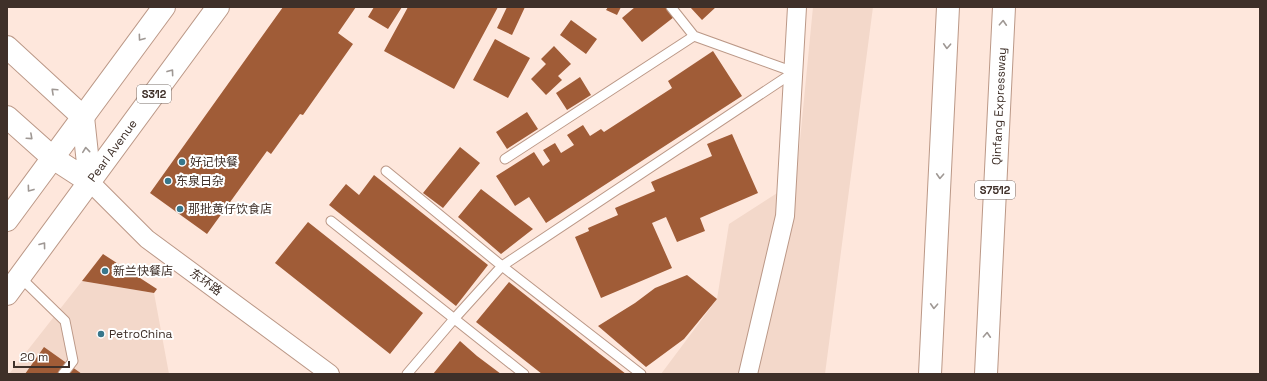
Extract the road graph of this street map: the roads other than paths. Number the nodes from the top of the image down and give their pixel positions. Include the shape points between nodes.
1 (164, 7) edge
2 (218, 7) edge
3 (670, 7) edge
4 (797, 7) edge
5 (948, 7) edge
6 (1004, 7) edge
7 (694, 36) junction
8 (7, 48) edge
9 (794, 72) junction
10 (7, 117) edge
11 (82, 118) junction
12 (53, 158) junction
13 (505, 159) dead end
14 (386, 171) dead end
15 (90, 182) junction
16 (7, 220) edge
17 (331, 221) dead end
18 (502, 266) junction
19 (13, 285) edge
20 (454, 319) junction
21 (63, 374) edge
22 (330, 374) edge
23 (407, 374) edge
24 (524, 374) edge
25 (641, 374) edge
26 (748, 374) edge
27 (930, 374) edge
28 (986, 374) edge

1 -> 11 main road
15 -> 2 main road, Pearl Avenue / S312
3 - 7 lane
4 - 9 street
5 -> 27 main road
28 -> 6 main road, Qinfang Expressway / S7512
7 - 9 lane
7 - 13 lane
11 -> 8 main road
9 - 18 lane
9 - 26 street via 785,216
10 -> 12 main road
11 - 12 main road
15 -> 11 main road
12 - 15 main road
12 -> 16 main road
14 - 18 lane
19 -> 15 main road, Pearl Avenue / S312
15 - 22 street, 东环路 via 147,239
17 - 20 lane
18 - 20 lane
18 - 25 lane
19 - 21 lane via 65,321 73,361
20 - 23 lane
20 - 24 lane

